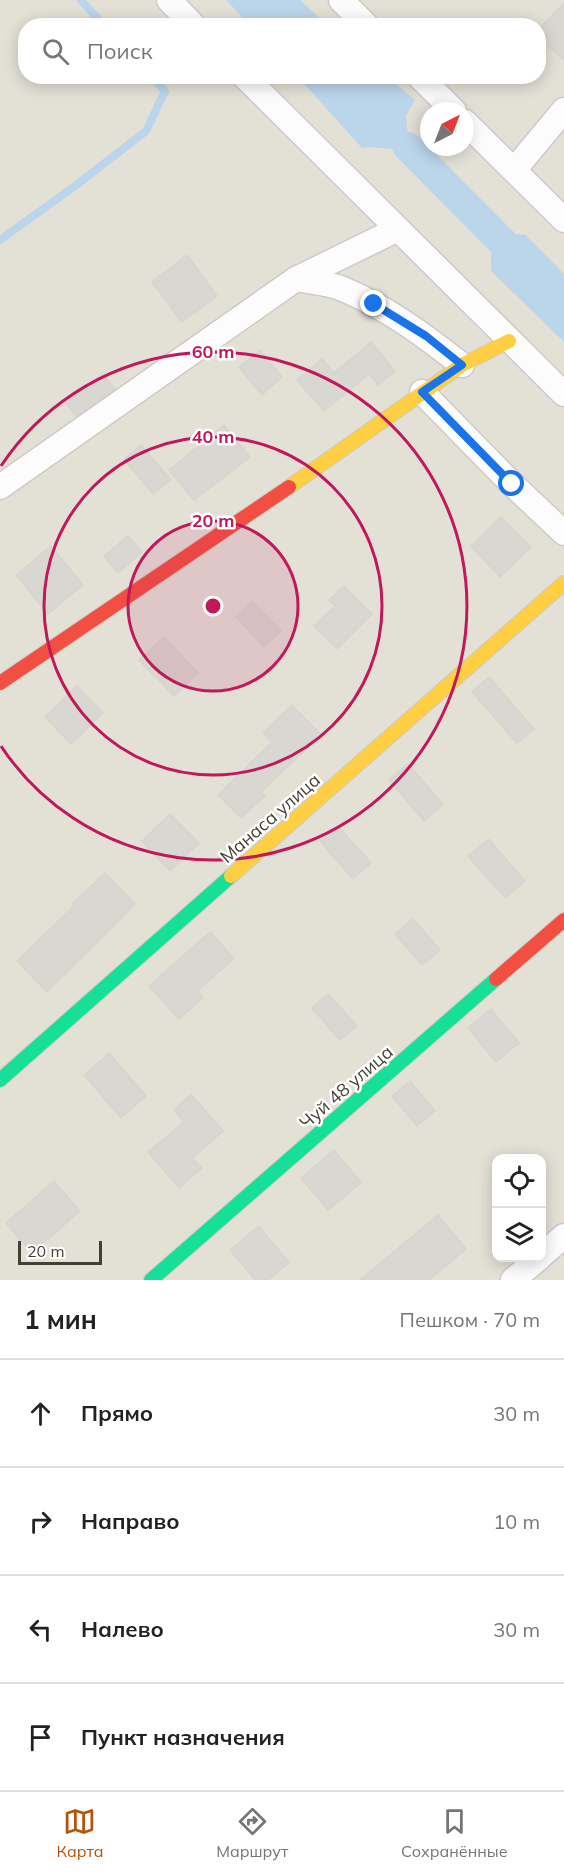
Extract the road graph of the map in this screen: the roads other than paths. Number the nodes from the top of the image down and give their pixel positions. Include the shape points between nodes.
1 (169, 0) edge
2 (341, 0) edge
3 (186, 18) edge
4 (359, 18) edge
5 (252, 84) edge
6 (427, 84) edge
7 (445, 102) edge
8 (564, 110) edge
9 (474, 131) edge
10 (514, 170) junction
11 (564, 220) edge
12 (398, 230) junction
13 (296, 279) junction
14 (509, 341) junction
15 (462, 365) junction
16 (422, 392) junction
17 (564, 394) edge
18 (0, 487) edge
19 (564, 533) edge
20 (564, 583) edge
21 (0, 683) edge
22 (564, 920) edge
23 (0, 1080) edge
24 (564, 1236) edge
25 (546, 1251) edge
26 (533, 1262) edge
27 (151, 1280) edge
28 (513, 1280) edge

1 - 3 street
2 - 4 street
5 - 12 street
6 - 7 street
8 - 10 street
9 - 10 street
10 - 11 street
12 - 13 street
12 - 14 street
13 - 15 street via 340,288 374,304 426,336
13 - 18 street
14 - 15 street
14 - 17 street
15 - 16 street
16 - 19 street
16 - 21 street via 340,453
20 - 23 street, Манаса улица
22 - 27 street, Чуй 48 улица
24 - 25 street
26 - 28 street

